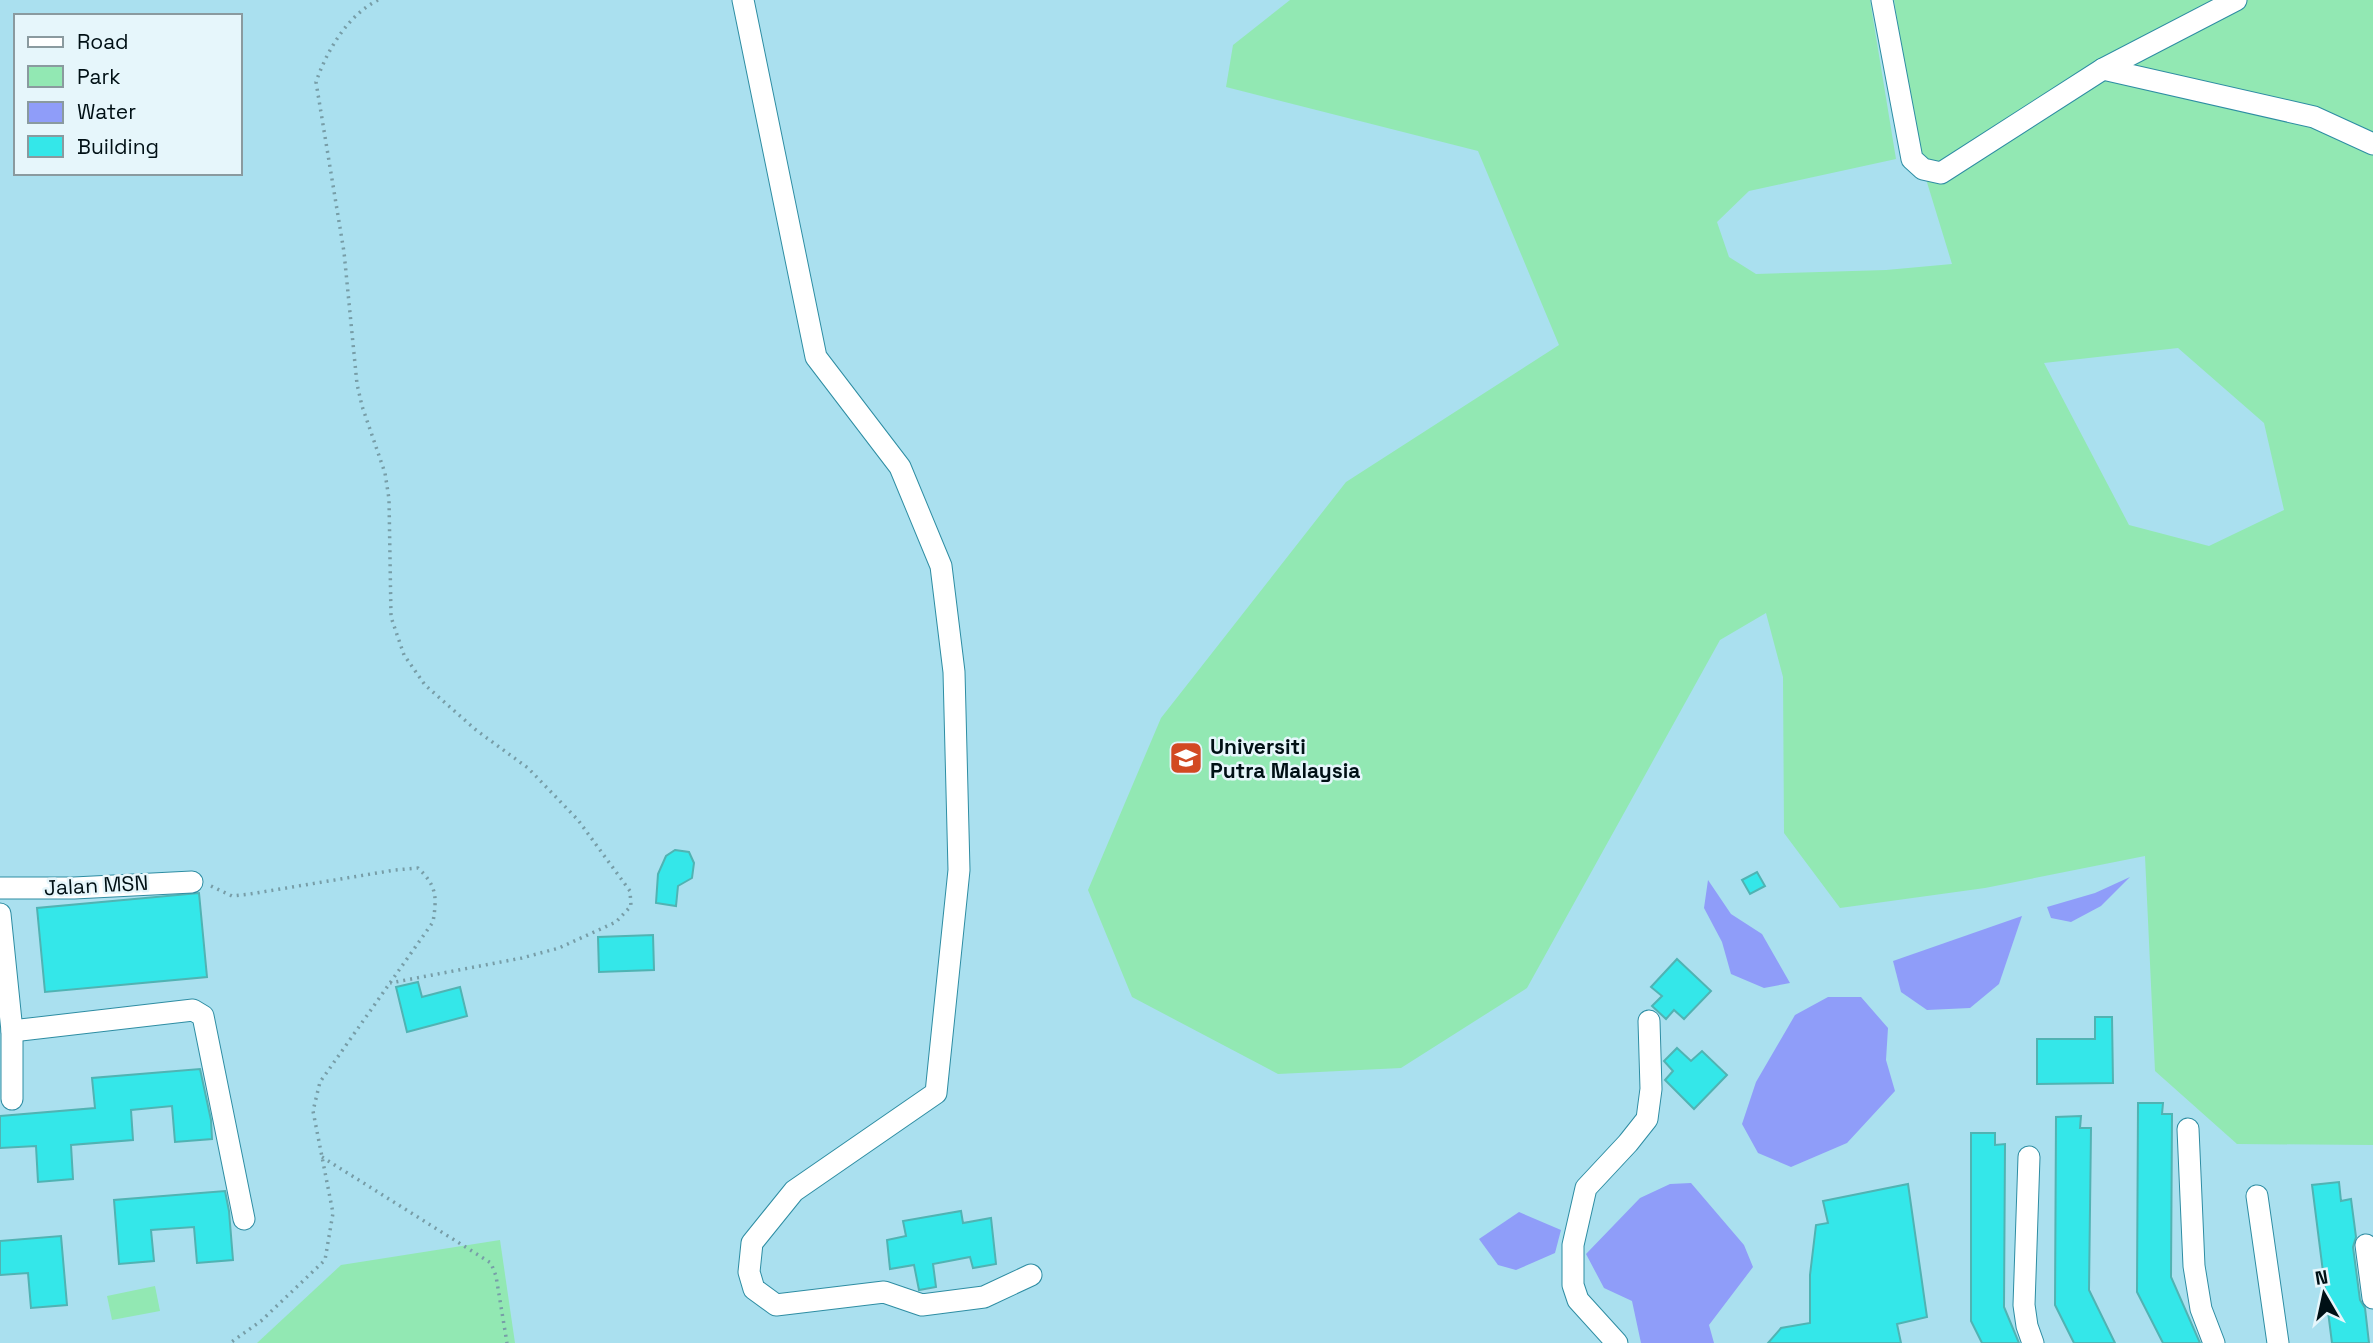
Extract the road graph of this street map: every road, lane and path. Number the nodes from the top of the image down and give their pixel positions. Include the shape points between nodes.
1 (378, 0) edge
2 (743, 0) edge
3 (1882, 0) edge
4 (2236, 0) edge
5 (2103, 69) junction
6 (2373, 144) edge
7 (192, 881) joint
8 (0, 888) edge
9 (0, 914) edge
10 (390, 983) junction
11 (1649, 1021) dead end
12 (12, 1031) junction
13 (12, 1099) dead end
14 (2188, 1129) dead end
15 (322, 1157) junction
16 (2029, 1157) dead end
17 (2257, 1196) dead end
18 (244, 1219) dead end
19 (2366, 1245) dead end
20 (1031, 1275) dead end
21 (2373, 1298) edge
22 (230, 1343) edge
23 (507, 1343) edge
24 (1617, 1343) edge
25 (2033, 1343) edge
26 (2214, 1343) edge
27 (2278, 1343) edge

1 - 10 path via 352,19 322,64 316,82 344,252 357,384 389,499 391,617 404,655 425,685 528,768 578,820 630,891 631,906 616,922 559,948
2 - 20 street via 816,357 900,467 941,566 954,672 959,870 936,1093 794,1191 752,1243 749,1272 754,1289 776,1305 884,1292 922,1305 984,1297
3 - 5 street via 1912,159 1923,169 1941,173
4 - 5 street
5 - 6 street via 2314,117
7 - 8 street, Jalan MSN
7 - 10 path via 232,896 418,868 431,880 436,905 433,922
9 - 12 street
10 - 15 path via 320,1082 313,1111
11 - 24 street via 1647,1119 1586,1188 1573,1245 1573,1285 1578,1300
12 - 13 street
12 - 18 street via 192,1010 203,1016
14 - 26 street via 2194,1266 2201,1309
15 - 22 path via 332,1213 325,1260 261,1321
15 - 23 path via 491,1263
16 - 25 street via 2024,1305
17 - 27 street
19 - 21 street

